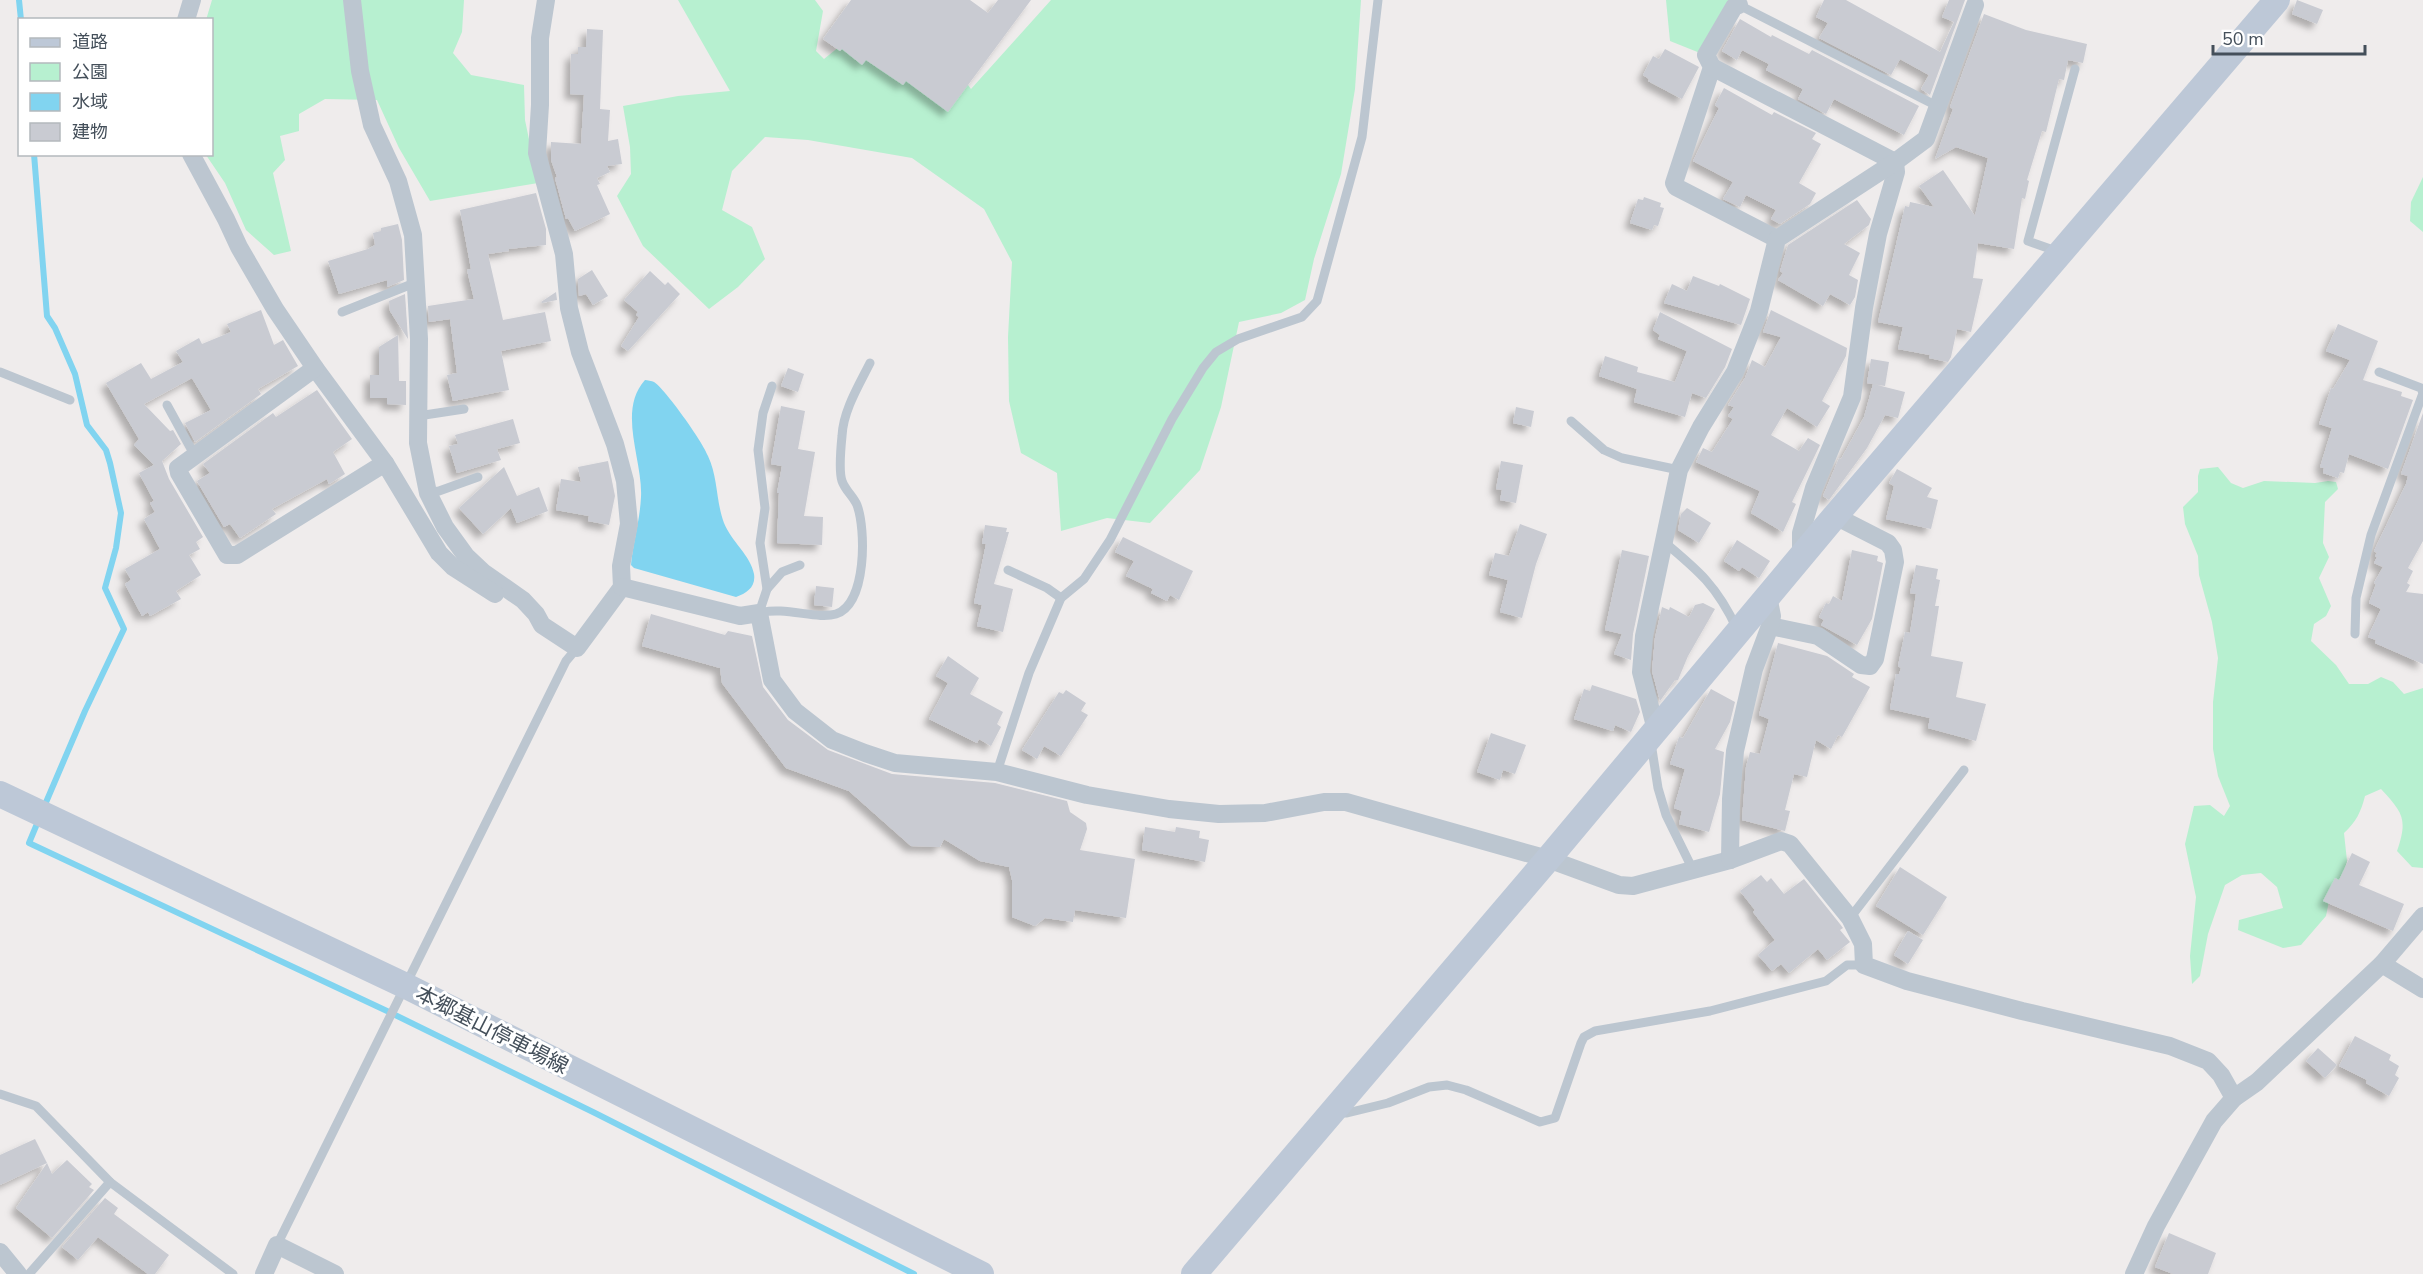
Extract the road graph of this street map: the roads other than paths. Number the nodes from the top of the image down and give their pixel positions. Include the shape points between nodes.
1 (192, 0) edge
2 (352, 0) edge
3 (546, 0) edge
4 (1378, 0) edge
5 (2277, 0) edge
6 (1739, 5) joint
7 (1975, 5) dead end
8 (187, 18) edge
9 (1712, 67) junction
10 (2075, 69) dead end
11 (1939, 107) junction
12 (192, 156) edge
13 (1895, 162) junction
14 (1777, 239) junction
15 (2061, 253) junction
16 (417, 282) junction
17 (342, 312) dead end
18 (870, 363) dead end
19 (315, 368) junction
20 (0, 372) edge
21 (2379, 372) dead end
22 (772, 386) dead end
23 (70, 400) dead end
24 (167, 405) dead end
25 (464, 410) dead end
26 (2421, 410) edge
27 (418, 416) junction
28 (1571, 421) dead end
29 (195, 456) junction
30 (385, 463) junction
31 (1679, 470) junction
32 (478, 477) dead end
33 (428, 493) junction
34 (1835, 516) junction
35 (1663, 541) junction
36 (1801, 556) junction
37 (800, 565) dead end
38 (1008, 570) dead end
39 (622, 587) junction
40 (767, 589) junction
41 (1768, 596) junction
42 (1061, 598) junction
43 (759, 613) junction
44 (542, 625) junction
45 (1770, 626) junction
46 (1738, 632) junction
47 (2355, 634) dead end
48 (577, 648) junction
49 (1653, 734) junction
50 (1964, 770) dead end
51 (997, 772) junction
52 (0, 794) edge
53 (1548, 860) junction
54 (1730, 860) junction
55 (1693, 870) junction
56 (2423, 916) edge
57 (1850, 918) junction
58 (1864, 964) junction
59 (2382, 964) junction
60 (406, 986) junction
61 (2423, 989) edge
62 (0, 1094) edge
63 (2234, 1098) junction
64 (1331, 1113) junction
65 (110, 1182) junction
66 (277, 1245) junction
67 (0, 1252) edge
68 (18, 1274) edge
69 (29, 1274) edge
70 (233, 1274) edge
71 (264, 1274) edge
72 (335, 1274) edge
73 (981, 1274) edge
74 (1194, 1274) edge
75 (2134, 1274) edge

1 - 8 street
2 - 16 street via 372,125 398,181 413,235
3 - 39 street via 540,38 537,153 564,254 569,308 580,352 626,481 629,524 621,566
4 - 42 lane via 1362,137 1317,301 1302,317 1238,339 1216,352 1172,419 1110,540 1084,579
5 - 15 street
6 - 9 street via 1734,7 1706,55
6 - 11 lane
7 - 11 street
9 - 13 street
9 - 14 street via 1674,183
10 - 15 lane via 2028,241
11 - 13 street via 1926,139
12 - 19 street via 239,247
13 - 14 street
13 - 36 street via 1896,172 1878,234 1866,297 1852,397 1814,488 1801,533
14 - 31 street via 1759,311 1735,372
15 - 34 street
16 - 17 lane
16 - 27 street
18 - 43 lane via 842,433 842,481 856,505 863,537 855,594 847,607 836,614 774,609
19 - 29 street
19 - 30 street
20 - 23 lane
21 - 26 lane via 2421,388
22 - 40 lane via 763,413 758,450 765,508 760,543
24 - 29 lane
25 - 27 lane
26 - 47 lane via 2371,535 2356,598
27 - 33 street via 418,443
28 - 31 lane via 1604,450 1622,458
29 - 30 street via 178,468 179,473 227,555 237,555
30 - 44 street via 439,553 453,567
31 - 35 street
32 - 33 lane
33 - 44 street via 466,556 523,600
34 - 36 street
34 - 45 street via 1888,543 1893,550 1895,562 1875,659 1870,666 1861,665 1818,636
35 - 46 lane via 1700,571 1724,602
35 - 49 street via 1644,636 1641,672
36 - 41 street
37 - 40 lane via 782,572
38 - 42 lane
39 - 43 street via 740,616
39 - 48 street
40 - 43 lane
41 - 45 street
41 - 46 street
42 - 51 lane via 1029,673
43 - 51 street via 772,680 795,711 832,740 895,763
44 - 48 street
45 - 54 street via 1754,669 1736,751
46 - 49 street
48 - 60 lane via 561,671
49 - 53 street
49 - 55 lane via 1658,788 1666,815
50 - 57 lane
51 - 53 street via 1087,795 1219,814 1265,813 1346,802
52 - 60 street, 本郷基山停車場線
53 - 55 street via 1619,885 1633,886
53 - 64 street
54 - 55 street
54 - 57 street via 1781,841 1790,844
56 - 59 street
57 - 58 street via 1863,944
58 - 63 street via 1907,981 2170,1046 2208,1061
58 - 64 lane via 1847,965 1826,981 1710,1011 1595,1031 1581,1043 1555,1118 1540,1122 1448,1085 1429,1087 1378,1106
59 - 61 street
59 - 63 street via 2257,1082
60 - 66 lane
60 - 73 street, 本郷基山停車場線
62 - 65 lane via 36,1106
63 - 75 street via 2214,1121
64 - 74 street
65 - 69 lane
65 - 70 lane
66 - 71 street
66 - 72 street
67 - 68 street

